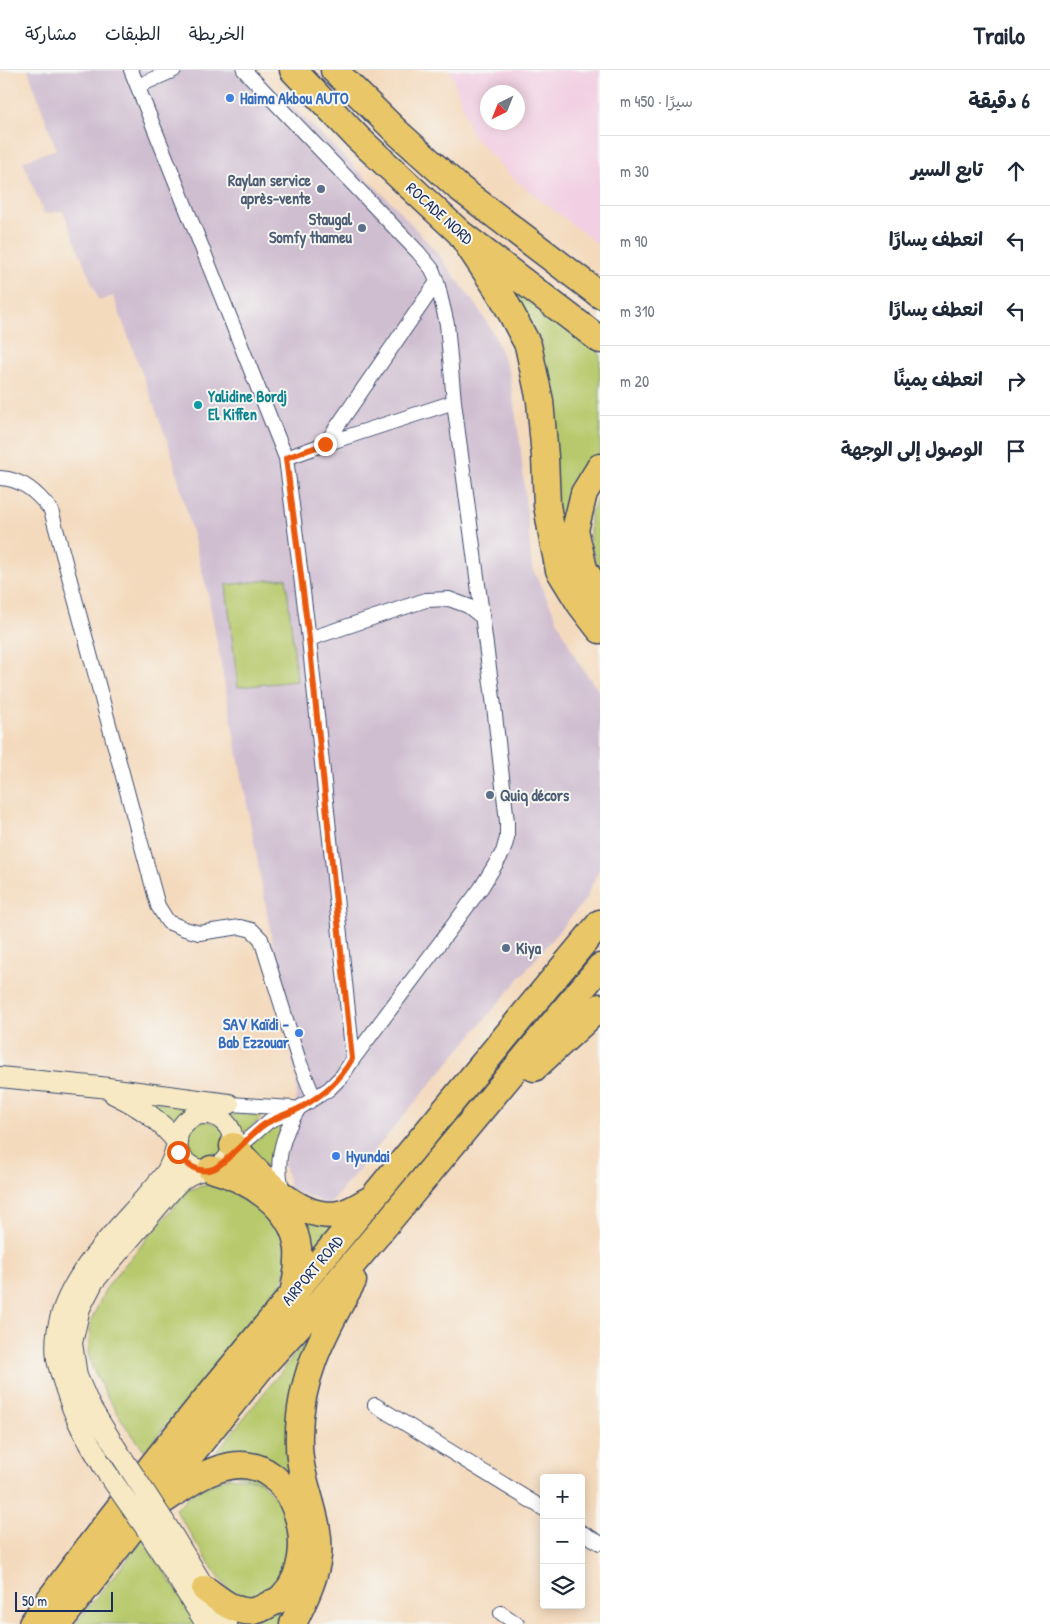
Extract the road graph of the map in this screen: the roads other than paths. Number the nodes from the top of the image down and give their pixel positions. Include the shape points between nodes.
1 (131, 70) edge
2 (174, 70) edge
3 (244, 70) edge
4 (293, 70) edge
5 (334, 70) edge
6 (138, 86) junction
7 (460, 233) junction
8 (437, 282) junction
9 (600, 295) edge
10 (600, 340) edge
11 (454, 402) junction
12 (325, 444) junction
13 (286, 458) junction
14 (600, 467) edge
15 (0, 478) edge
16 (600, 596) edge
17 (482, 617) junction
18 (600, 630) edge
19 (309, 639) junction
20 (600, 923) edge
21 (600, 967) edge
22 (600, 1007) edge
23 (352, 1059) junction
24 (0, 1076) edge
25 (100, 1087) junction
26 (314, 1098) junction
27 (299, 1108) junction
28 (213, 1113) junction
29 (457, 1141) junction
30 (177, 1143) junction
31 (223, 1158) junction
32 (286, 1197) junction
33 (370, 1199) junction
34 (383, 1228) junction
35 (292, 1294) junction
36 (375, 1404) dead end
37 (540, 1506) edge
38 (152, 1522) junction
39 (585, 1534) edge
40 (600, 1543) edge
41 (205, 1590) junction
42 (501, 1613) dead end
43 (32, 1624) edge
44 (58, 1624) edge
45 (206, 1624) edge
46 (227, 1624) edge
47 (293, 1624) edge
48 (517, 1624) edge

1 - 6 street
2 - 6 street
3 - 8 street via 418,252 432,269
4 - 7 highway, ROCADE NORD via 358,138
5 - 9 highway, ROCADE NORD via 458,187
6 - 13 street
7 - 10 highway, ROCADE NORD
7 - 18 highway via 502,296 528,345 540,400 547,505 559,570
8 - 11 street via 446,324
8 - 12 street
11 - 12 street
11 - 17 street
12 - 13 street
13 - 19 street
14 - 16 highway via 584,493 575,530 584,569
15 - 26 street via 20,482 38,494 51,510 158,906 168,922 185,929 198,933 240,927 252,930 261,939 298,1061
17 - 19 street via 468,606 449,599 426,600
17 - 23 street via 507,838 481,888
19 - 23 street
20 - 33 highway, AIRPORT ROAD
21 - 29 highway, AIRPORT ROAD
22 - 29 highway
23 - 26 street via 342,1076
24 - 25 main road
25 - 28 main road via 178,1097
25 - 30 main road via 152,1115
26 - 27 street
27 - 28 street
27 - 31 street via 269,1121
27 - 32 street via 284,1134 279,1162
28 - 30 main road via 187,1120
28 - 31 main road via 230,1131
29 - 34 highway, AIRPORT ROAD
30 - 31 main road via 182,1159 196,1169
30 - 38 main road, bridge via 167,1171 76,1282 57,1327 57,1360 76,1418 105,1470
31 - 32 highway
31 - 35 highway via 234,1177 259,1191 286,1217 294,1232 298,1246 298,1274
31 - 38 main road, bridge via 184,1177 94,1281 80,1308 72,1344 77,1376 90,1406 116,1448
32 - 33 highway via 305,1210 321,1215 340,1214
33 - 35 highway, AIRPORT ROAD
34 - 38 highway, AIRPORT ROAD via 263,1365
34 - 47 highway via 321,1341 303,1392 298,1447 318,1555 313,1577
35 - 43 highway, AIRPORT ROAD via 165,1450
36 - 37 street
38 - 41 main road
38 - 41 highway via 208,1472 231,1466 253,1466 272,1477 290,1496 300,1521 303,1547 294,1582 282,1598 246,1612 228,1606
38 - 44 highway, AIRPORT ROAD
38 - 45 main road
39 - 40 street
41 - 46 main road
42 - 48 street

